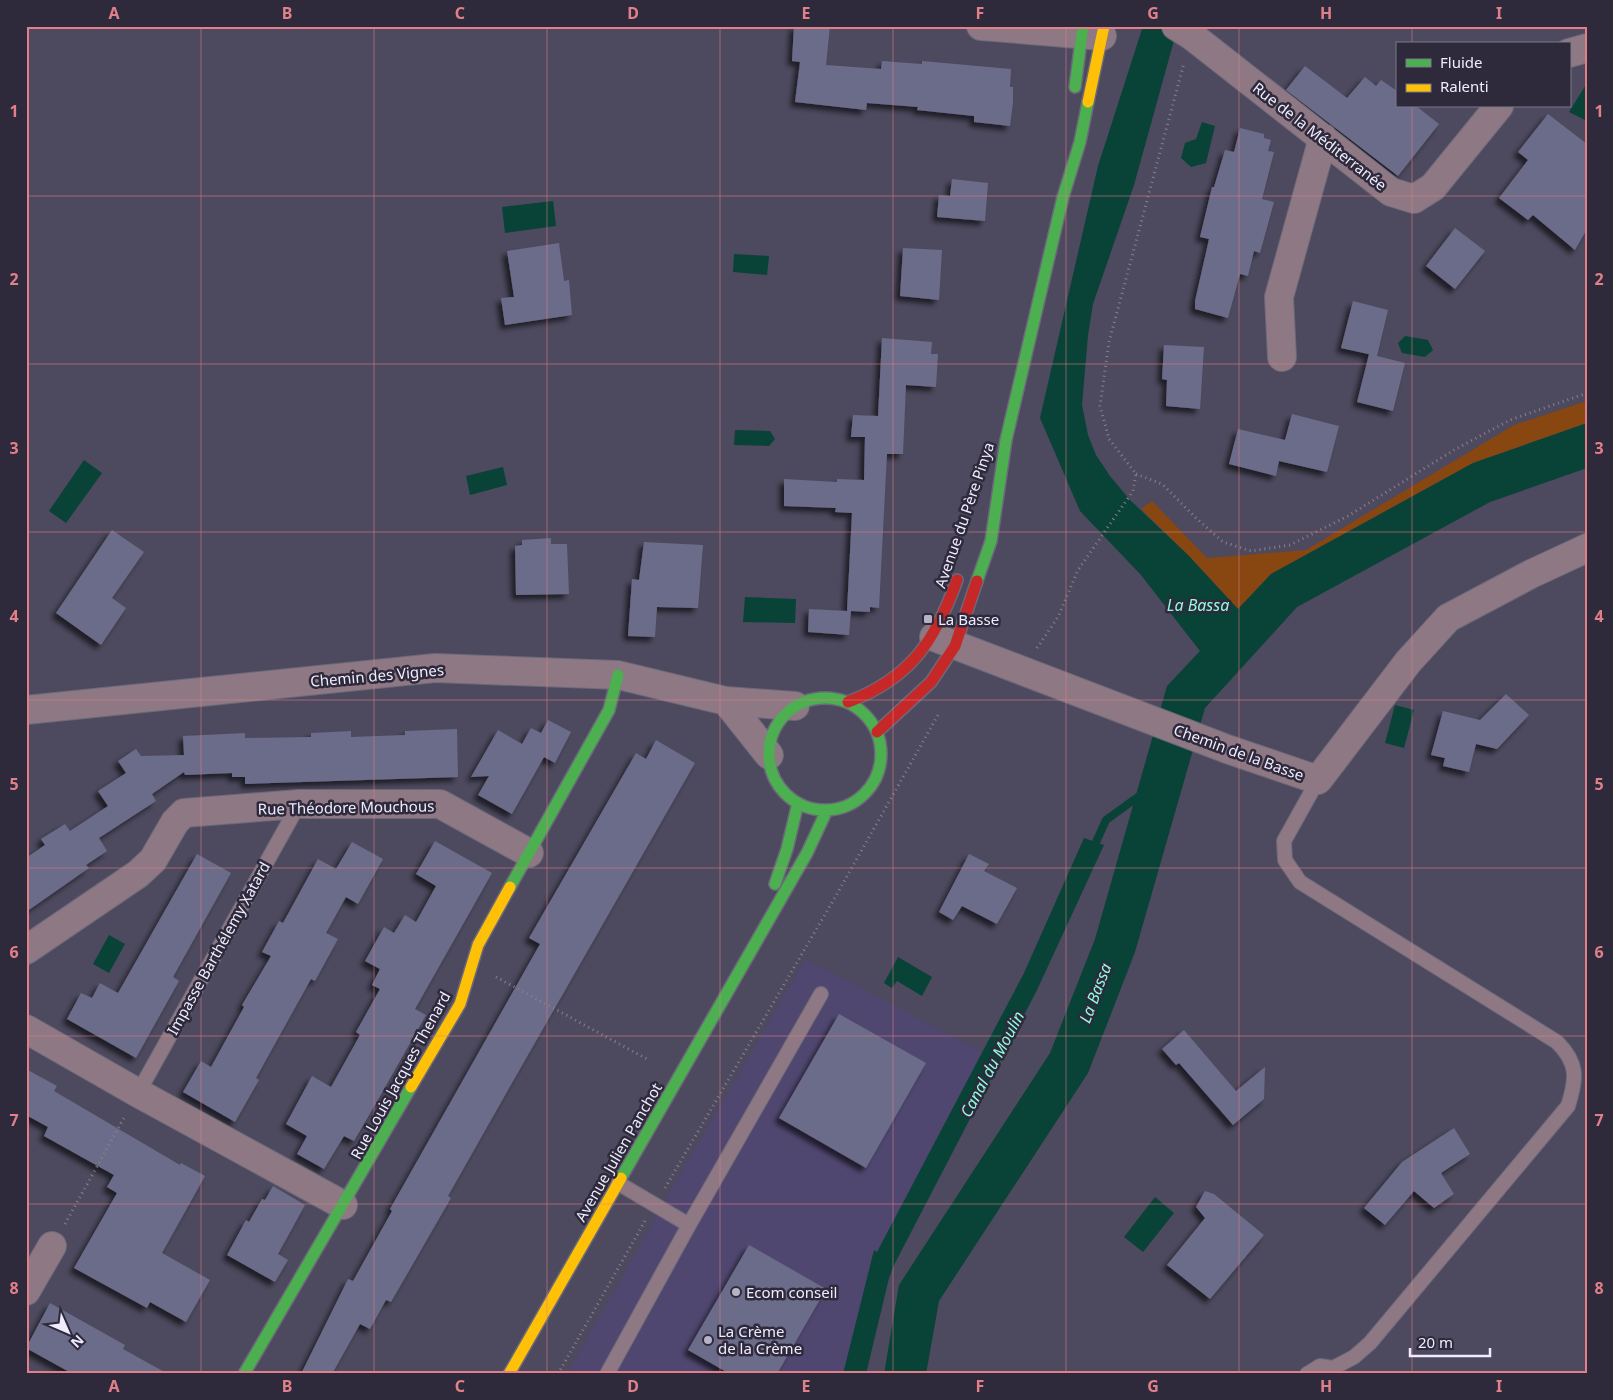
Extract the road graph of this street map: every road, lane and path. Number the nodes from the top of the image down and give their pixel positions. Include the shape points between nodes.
1 (981, 26) edge
2 (1093, 31) edge
3 (1184, 31) edge
4 (1587, 48) edge
5 (1570, 53) edge
6 (1073, 102) dead end
7 (1497, 108) edge
8 (1323, 138) junction
9 (1068, 141) dead end
10 (1063, 197) junction
11 (1282, 357) dead end
12 (1587, 393) edge
13 (1006, 440) junction
14 (1136, 474) junction
15 (984, 504) dead end
16 (1587, 548) edge
17 (962, 568) dead end
18 (944, 642) junction
19 (1022, 670) junction
20 (618, 675) junction
21 (726, 701) junction
22 (848, 702) junction
23 (795, 706) junction
24 (26, 710) edge
25 (941, 711) dead end
26 (877, 732) junction
27 (769, 755) junction
28 (1318, 780) junction
29 (798, 803) junction
30 (299, 804) junction
31 (827, 810) junction
32 (529, 853) junction
33 (753, 944) junction
34 (26, 950) edge
35 (471, 964) junction
36 (821, 994) dead end
37 (26, 1029) edge
38 (647, 1059) dead end
39 (138, 1093) junction
40 (618, 1183) junction
41 (343, 1205) junction
42 (654, 1206) junction
43 (689, 1225) junction
44 (52, 1246) joint
45 (26, 1291) edge
46 (244, 1374) edge
47 (509, 1374) edge
48 (558, 1374) edge
49 (607, 1374) edge
50 (1307, 1374) edge

1 - 2 street
2 - 6 main road
2 - 10 main road, Avenue du Père Pinya via 1080,142
3 - 8 street, Rue de la Méditerranée
3 - 14 path via 1109,342 1100,406 1109,439
4 - 5 street
7 - 8 street, Rue de la Méditerranée via 1433,187 1414,199 1391,192
8 - 11 street via 1279,297
9 - 10 main road, Avenue du Père Pinya
10 - 13 main road, Avenue du Père Pinya
12 - 14 path via 1510,420 1454,450 1348,516 1290,545 1251,551 1223,542 1162,484
13 - 15 main road, Avenue du Père Pinya
13 - 18 main road, Avenue du Père Pinya via 991,541
14 - 19 path via 1133,491 1078,570 1058,617
16 - 28 street, Chemin de la Basse via 1448,618 1408,662
17 - 18 main road, Avenue du Père Pinya via 946,614
18 - 19 street, Chemin de la Basse
18 - 22 main road, Avenue du Père Pinya via 867,696
18 - 26 main road, Avenue du Père Pinya via 931,682
19 - 28 street, Chemin de la Basse via 1227,749
20 - 21 street, Chemin des Vignes
20 - 24 street, Chemin des Vignes via 435,668
20 - 32 main road, Rue Louis Jacques Thenard via 609,710
21 - 23 street, Chemin des Vignes
21 - 27 street
22 - 23 main road via 821,698
22 - 26 main road via 860,710
23 - 27 main road via 780,719 771,736
25 - 42 path
26 - 31 main road via 881,750 879,768 872,784 860,797 844,806
27 - 29 main road via 777,783
28 - 50 lane via 1284,841 1285,860 1300,882 1556,1042 1569,1055 1575,1085 1568,1106 1370,1344 1333,1368 1320,1366
29 - 31 main road via 812,809
29 - 33 main road, Avenue Julien Panchot via 787,849
30 - 32 street, Rue Théodore Mouchous via 440,804
30 - 34 street, Rue Théodore Mouchous via 184,813 175,822 153,860 138,874
30 - 39 lane, Impasse Barthélemy Xatard
31 - 33 main road, Avenue Julien Panchot via 807,854
32 - 35 main road, Rue Louis Jacques Thenard via 478,945
33 - 40 main road, Avenue Julien Panchot
35 - 38 path
35 - 41 main road, Rue Louis Jacques Thenard via 460,1004
36 - 43 lane
37 - 39 street
39 - 41 street
39 - 44 path
40 - 42 lane
40 - 47 main road, Avenue Julien Panchot
41 - 46 main road, Rue Louis Jacques Thenard
42 - 43 lane
42 - 48 path
43 - 49 lane
44 - 45 street

